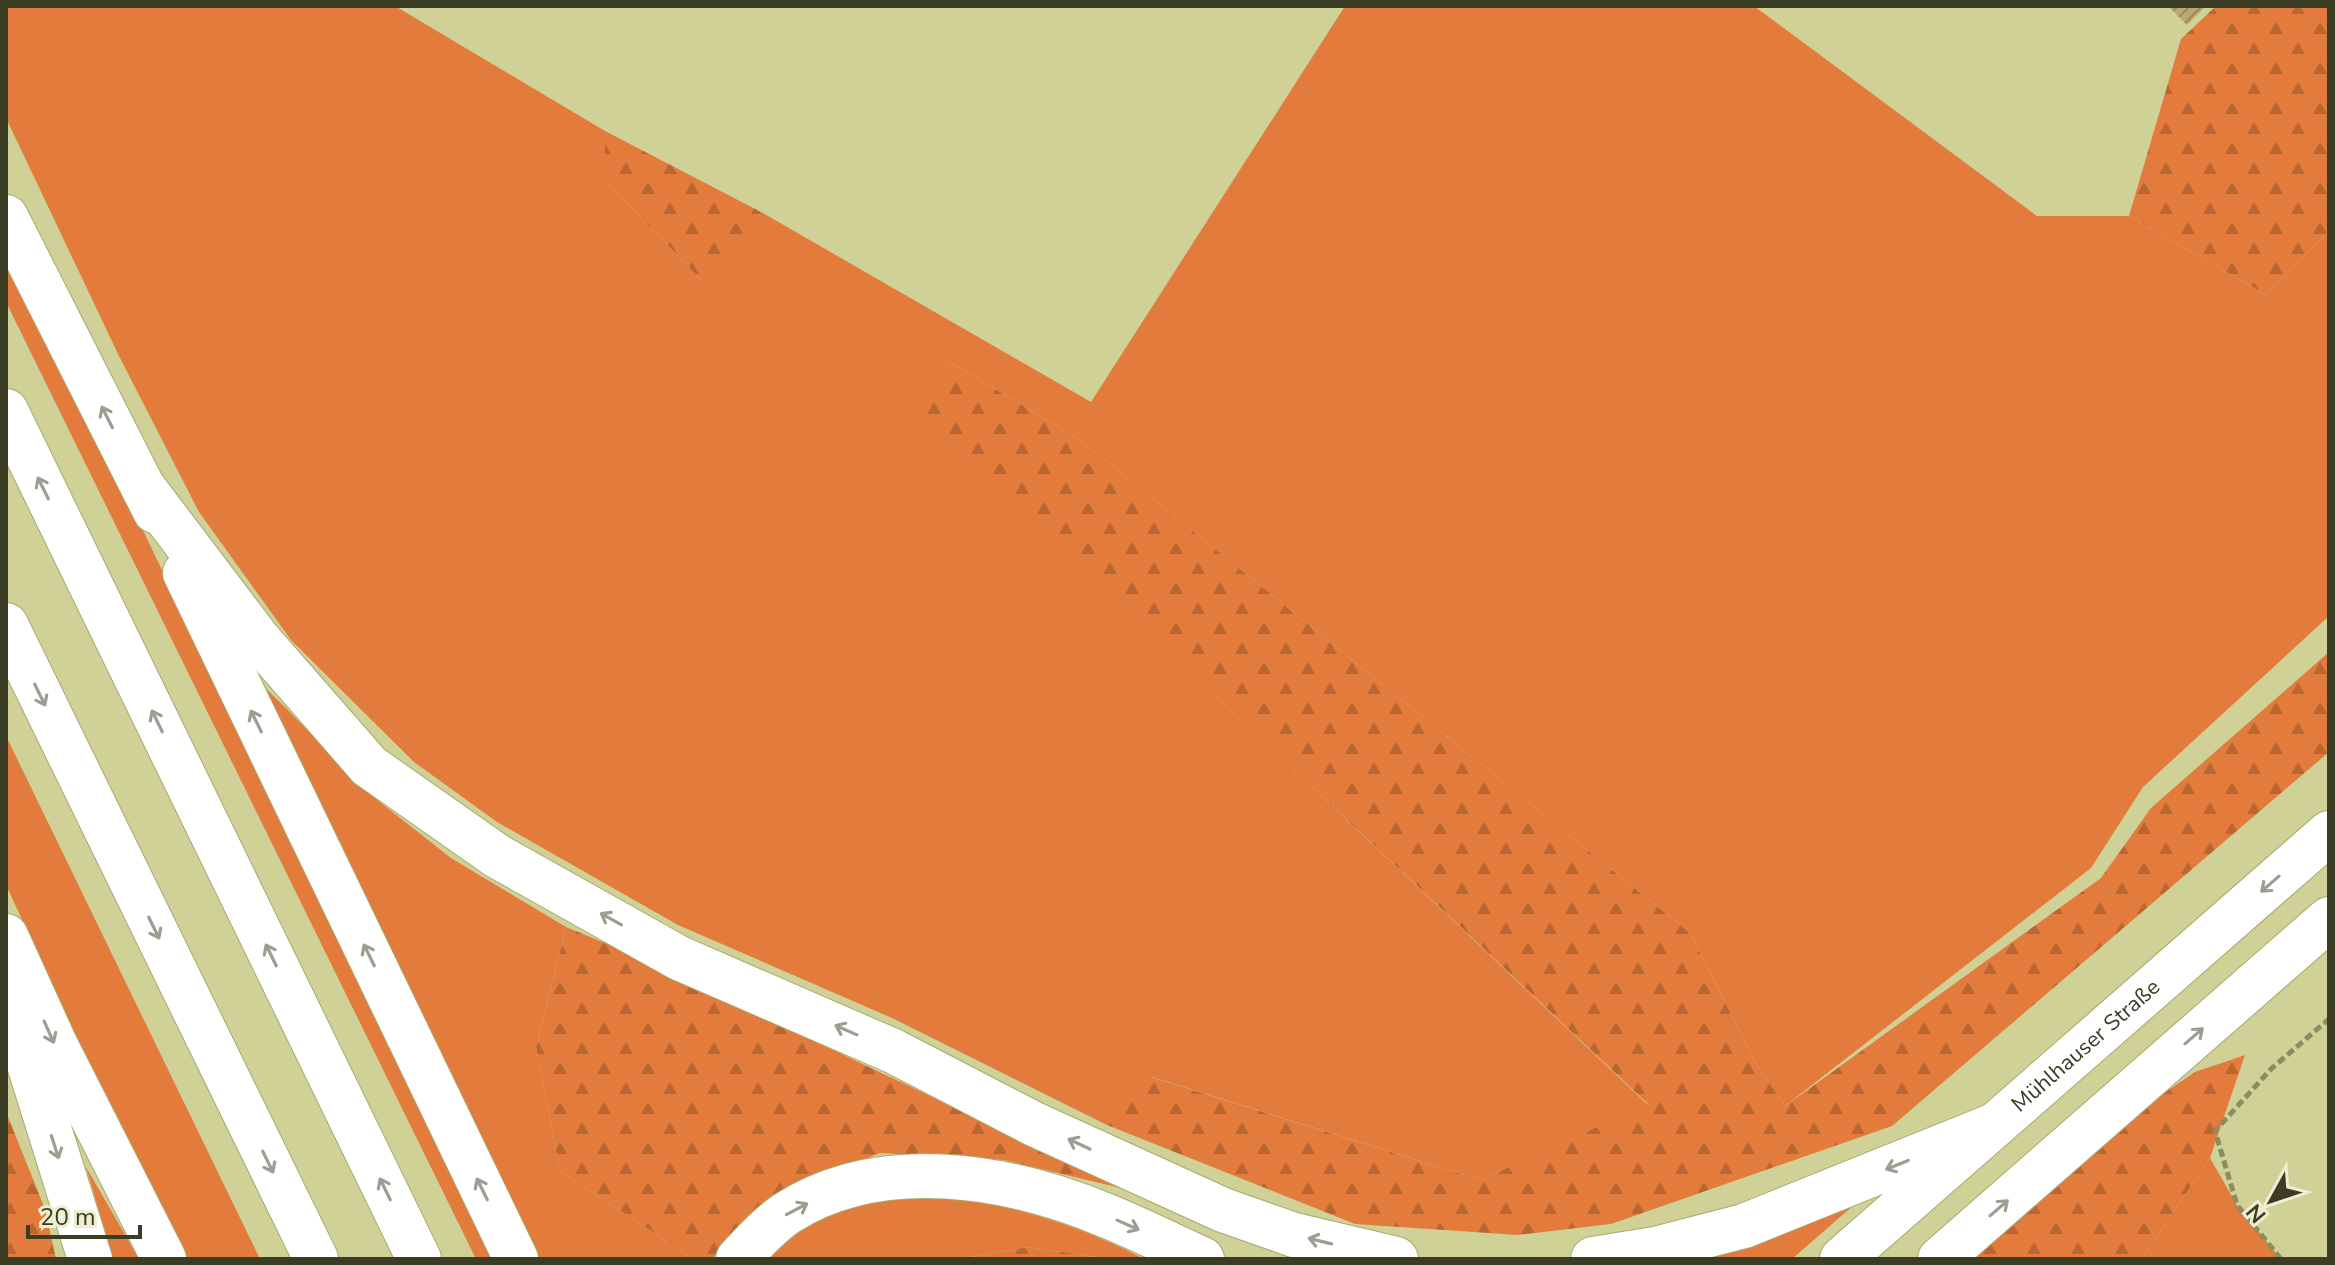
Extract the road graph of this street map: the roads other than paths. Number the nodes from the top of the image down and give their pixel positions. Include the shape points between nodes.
1 (6, 217) edge
2 (6, 411) edge
3 (143, 487) junction
4 (6, 625) edge
5 (2329, 833) edge
6 (2329, 919) edge
7 (6, 936) edge
8 (6, 991) edge
9 (1995, 1125) junction
10 (90, 1259) edge
11 (164, 1259) edge
12 (316, 1259) edge
13 (419, 1259) edge
14 (516, 1259) edge
15 (738, 1259) edge
16 (1202, 1259) edge
17 (1396, 1259) edge
18 (1593, 1259) edge
19 (1842, 1259) edge
20 (1940, 1259) edge

3 -> 1 main road
13 -> 2 main road
14 -> 3 main road
17 -> 3 main road via 1294,1235 1223,1210 1034,1124 893,1051 679,958 497,856 369,766 259,640
4 -> 12 main road
5 -> 9 main road, Mühlhauser Straße
20 -> 6 main road
7 -> 11 main road
8 -> 10 main road
9 -> 18 main road via 1744,1226
9 - 19 main road, Mühlhauser Straße
15 -> 16 main road via 787,1214 828,1193 867,1181 933,1176 1060,1199

